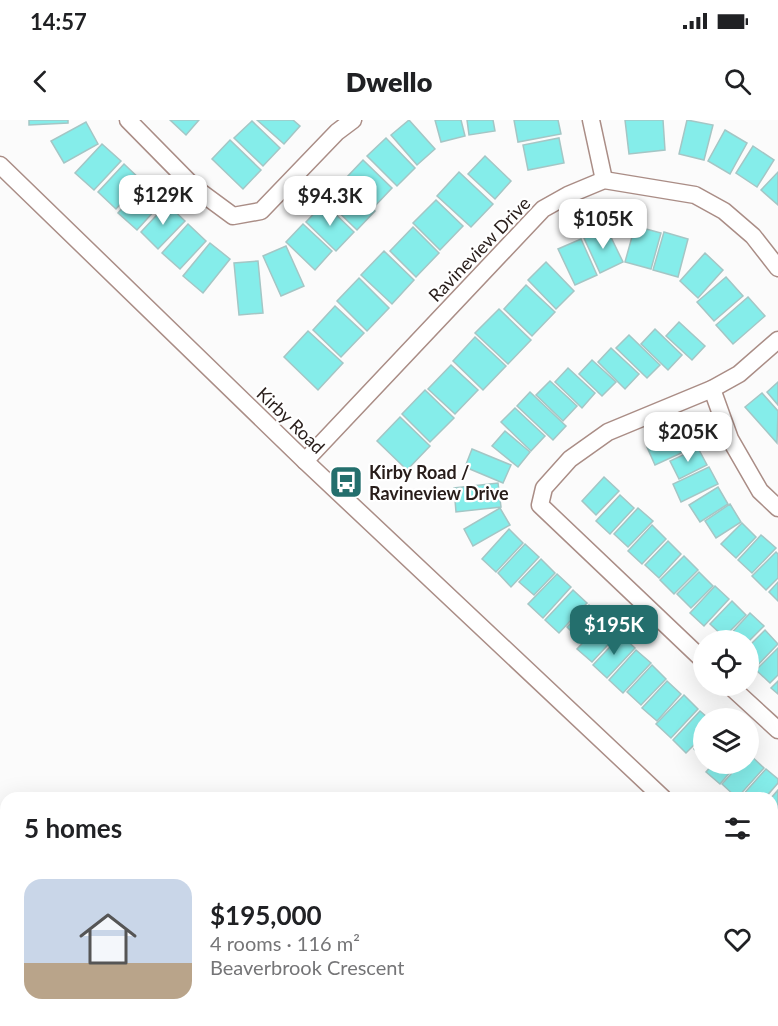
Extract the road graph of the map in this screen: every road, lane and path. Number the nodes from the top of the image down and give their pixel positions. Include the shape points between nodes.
1 (128, 120) edge
2 (353, 120) edge
3 (591, 120) edge
4 (0, 165) edge
5 (604, 180) junction
6 (778, 268) edge
7 (778, 340) edge
8 (712, 389) junction
9 (305, 461) junction
10 (778, 508) edge
11 (693, 651) edge
12 (741, 696) edge
13 (778, 730) edge
14 (657, 792) edge

1 - 2 street via 195,188 233,216 261,211
3 - 5 street
4 - 9 street, Kirby Road
5 - 6 street via 695,195 724,211 753,236
5 - 9 street, Ravineview Drive via 543,209
7 - 8 street via 740,374
8 - 10 street via 730,439 760,491
8 - 11 street via 608,432 570,459 544,488 540,505
9 - 14 street, Kirby Road
12 - 13 street

